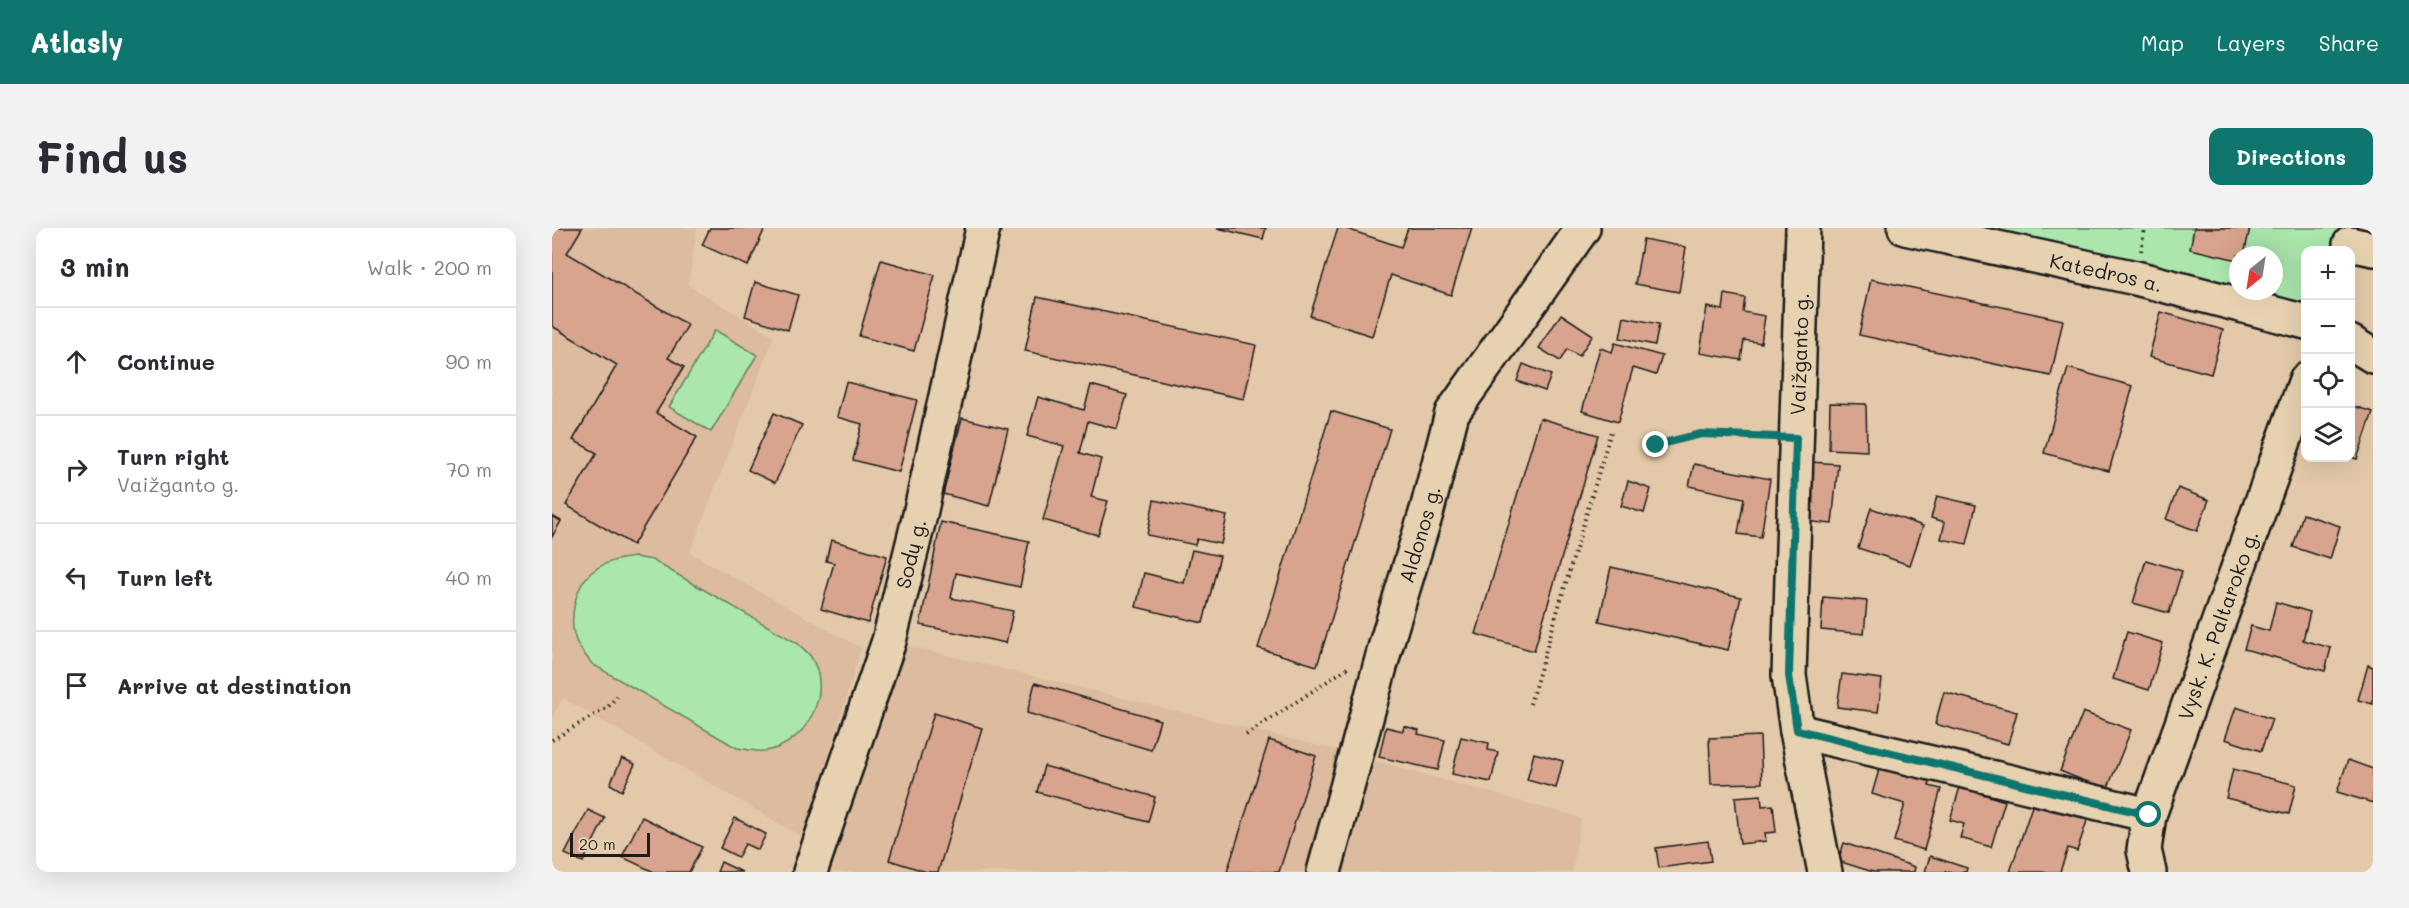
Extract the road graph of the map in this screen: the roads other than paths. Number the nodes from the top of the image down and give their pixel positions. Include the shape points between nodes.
1 (982, 228) edge
2 (1583, 228) edge
3 (1803, 228) edge
4 (1905, 228) edge
5 (2301, 321) edge
6 (2355, 345) edge
7 (2373, 356) edge
8 (2301, 394) edge
9 (1797, 730) junction
10 (2149, 815) junction
11 (810, 872) edge
12 (1324, 872) edge
13 (1825, 872) edge
14 (2149, 872) edge

1 - 11 street, Sodų g. via 889,641
2 - 12 street, Aldonos g. via 1452,413
3 - 9 street, Vaižganto g. via 1789,675
4 - 5 street, Katedros a. via 2136,278
6 - 7 street
8 - 10 street, Vysk. K. Paltaroko g.
9 - 10 street
9 - 13 street, Vaižganto g.
10 - 14 street, Vysk. K. Paltaroko g. via 2144,850

